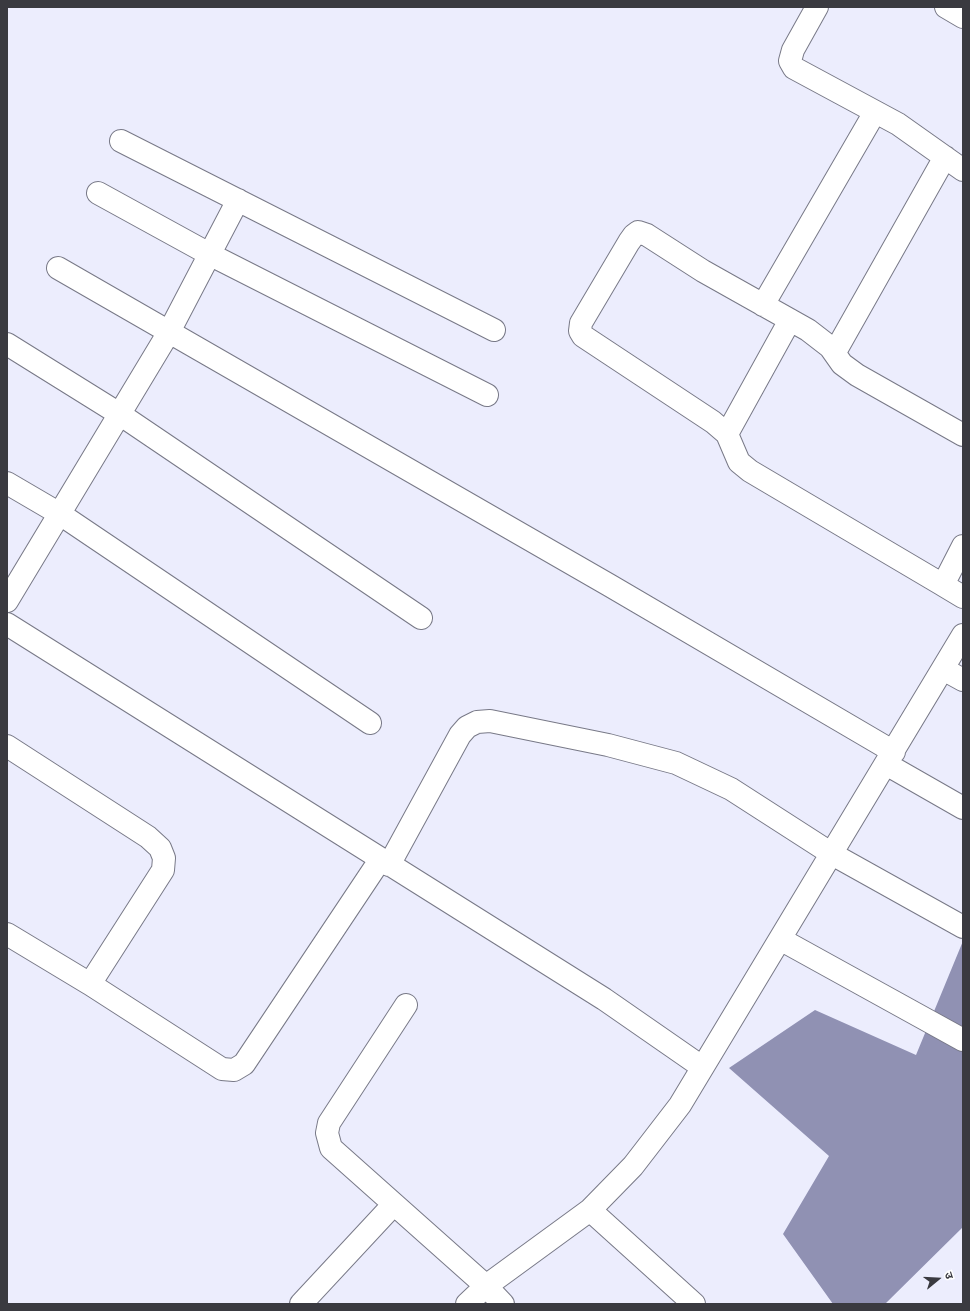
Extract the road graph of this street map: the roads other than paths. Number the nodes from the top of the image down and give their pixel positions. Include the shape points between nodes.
1 (817, 7) edge
2 (946, 7) edge
3 (963, 17) edge
4 (875, 112) junction
5 (121, 141) dead end
6 (945, 157) junction
7 (963, 170) edge
8 (98, 193) dead end
9 (238, 200) junction
10 (211, 255) junction
11 (58, 268) dead end
12 (763, 304) junction
13 (790, 320) junction
14 (494, 330) dead end
15 (169, 332) junction
16 (7, 344) edge
17 (835, 352) junction
18 (487, 395) dead end
19 (121, 415) junction
20 (727, 434) junction
21 (963, 435) edge
22 (7, 483) edge
23 (60, 514) junction
24 (963, 546) edge
25 (943, 585) junction
26 (963, 596) edge
27 (7, 601) edge
28 (420, 618) dead end
29 (7, 624) edge
30 (963, 635) edge
31 (943, 669) junction
32 (963, 680) edge
33 (370, 723) dead end
34 (7, 746) edge
35 (890, 758) junction
36 (963, 808) edge
37 (832, 854) junction
38 (385, 862) junction
39 (963, 927) edge
40 (7, 934) edge
41 (780, 939) junction
42 (90, 984) junction
43 (406, 1005) dead end
44 (963, 1040) edge
45 (702, 1067) junction
46 (394, 1204) junction
47 (590, 1210) junction
48 (486, 1286) junction
49 (301, 1304) edge
50 (467, 1304) edge
51 (503, 1304) edge
52 (694, 1304) edge

1 - 4 street via 793,50 790,61 794,68
2 - 3 street
4 - 6 street via 898,124
4 - 12 street
5 - 9 street
6 - 7 street
6 - 17 street
8 - 10 street
9 - 10 street
9 - 14 street
10 - 15 street
10 - 18 street
11 - 15 street
12 - 13 street
12 - 20 street via 638,232 629,242 581,323 580,331 583,336 713,422
13 - 17 street via 808,330
13 - 20 street
15 - 19 street
15 - 35 street
16 - 19 street
17 - 21 street via 842,364 857,375
19 - 23 street
19 - 28 street
20 - 25 street via 739,462 750,471
22 - 23 street
23 - 27 street
23 - 33 street
24 - 25 street
25 - 26 street
29 - 38 street
30 - 31 street
31 - 32 street
31 - 35 street
34 - 42 street via 148,838 160,848 164,858 163,870
35 - 36 street
35 - 37 street
37 - 38 street via 731,790 676,763 608,745 490,721 477,722 467,727 460,735
37 - 39 street
37 - 41 street
38 - 42 street via 244,1064 234,1070 222,1069
38 - 45 street via 604,999
40 - 42 street
41 - 44 street
41 - 45 street
43 - 46 street via 329,1123 327,1133 331,1148
45 - 47 street via 680,1105 633,1166
46 - 48 street
46 - 49 street
47 - 48 street
47 - 52 street
48 - 50 street
48 - 51 street

